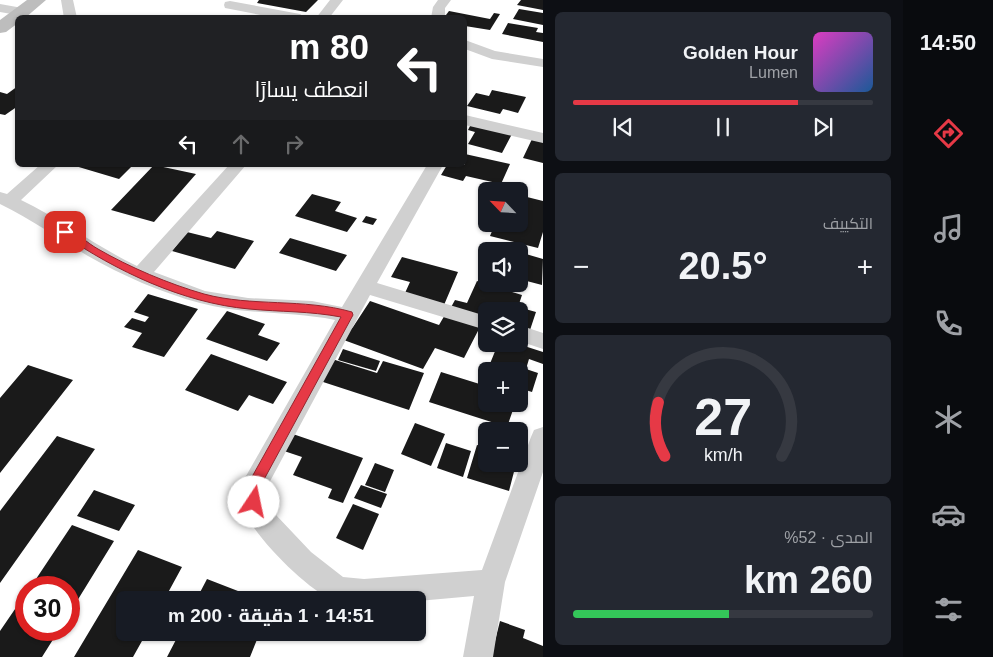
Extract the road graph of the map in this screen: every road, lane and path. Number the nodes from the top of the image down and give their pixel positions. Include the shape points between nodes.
1 (38, 0) edge
2 (67, 0) edge
3 (337, 0) edge
4 (445, 0) edge
5 (230, 6) edge
6 (0, 8) edge
7 (17, 15) edge
8 (20, 15) edge
9 (70, 15) edge
10 (282, 15) edge
11 (324, 15) edge
12 (438, 15) edge
13 (15, 19) edge
14 (0, 28) edge
15 (467, 45) edge
16 (543, 63) edge
17 (467, 120) edge
18 (543, 138) edge
19 (47, 167) edge
20 (236, 167) edge
21 (434, 167) edge
22 (4, 199) edge
23 (141, 274) junction
24 (365, 286) junction
25 (348, 315) junction
26 (478, 321) edge
27 (528, 337) edge
28 (543, 341) edge
29 (542, 443) edge
30 (492, 582) junction
31 (478, 657) edge

1 - 8 street
2 - 9 street
3 - 11 street
4 - 12 street via 439,7
5 - 10 street
6 - 7 street
13 - 14 street
15 - 16 street via 492,55
17 - 18 street
19 - 22 street
20 - 23 street
21 - 24 street
22 - 23 street
23 - 25 street via 202,297 248,305 312,308
24 - 25 street
24 - 26 street
25 - 30 street via 254,484 254,502 261,518 303,564 346,592
27 - 28 street
29 - 30 street
30 - 31 street

